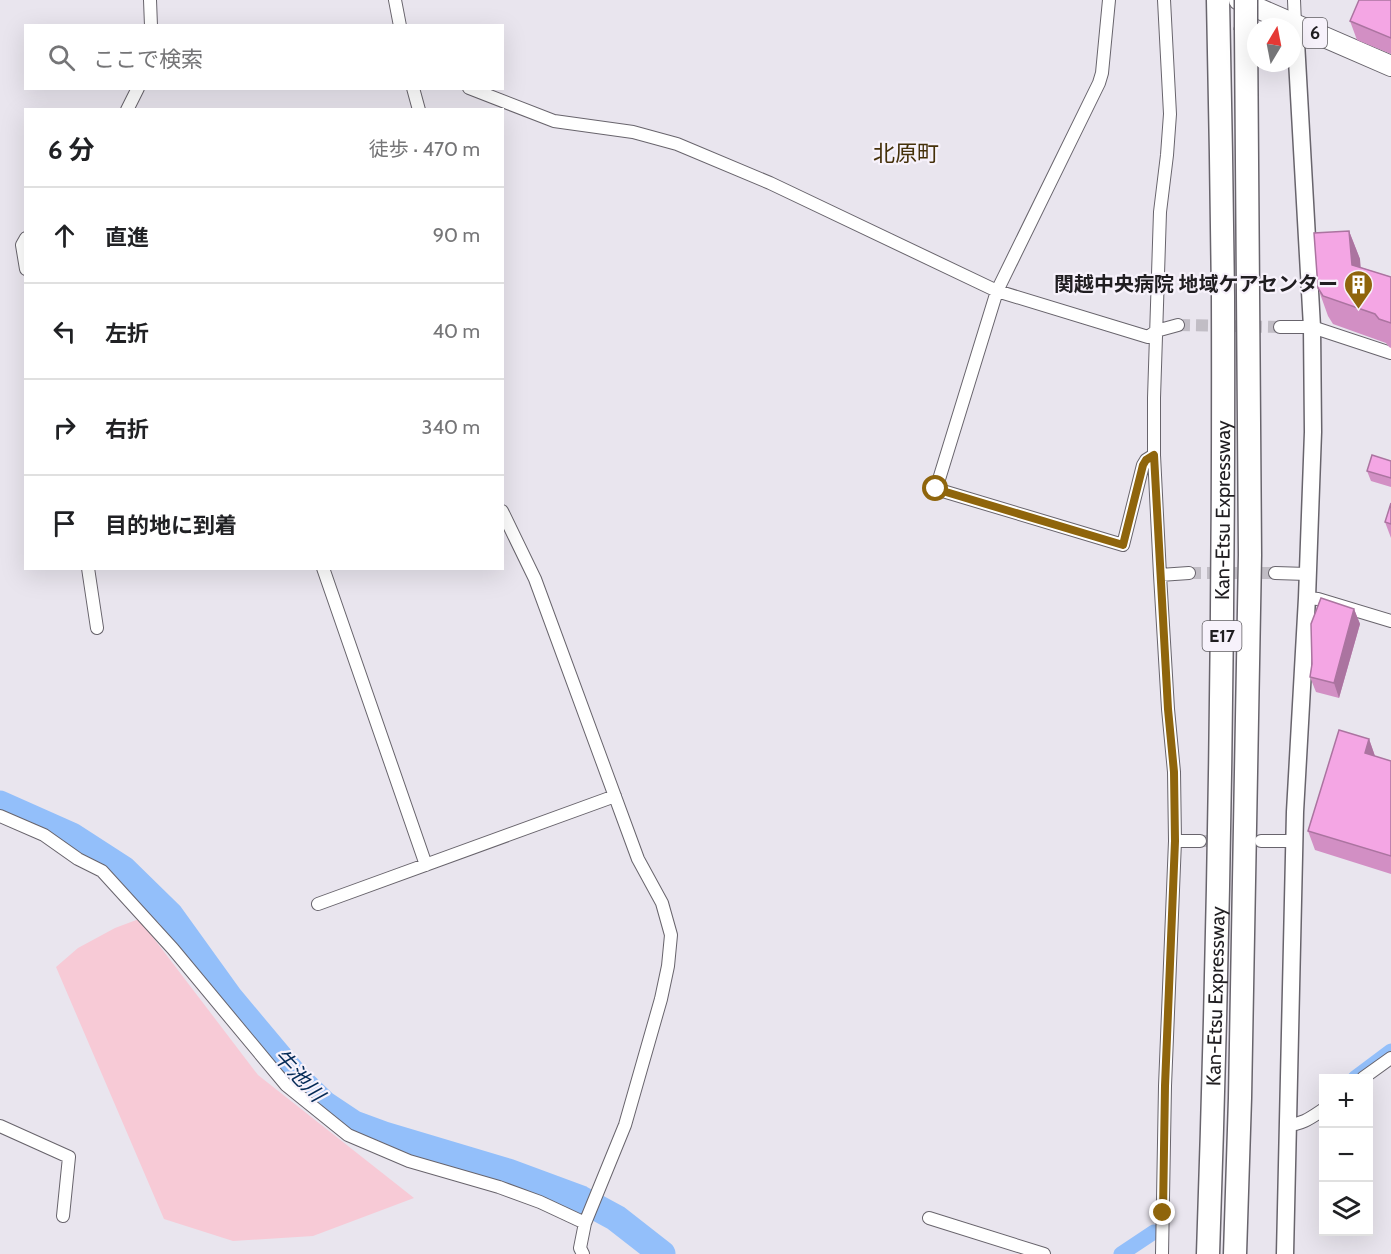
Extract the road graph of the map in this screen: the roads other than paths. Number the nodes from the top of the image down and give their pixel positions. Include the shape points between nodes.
1 (150, 0) edge
2 (395, 0) edge
3 (1109, 0) edge
4 (1164, 0) edge
5 (1239, 0) edge
6 (1246, 0) edge
7 (1294, 0) edge
8 (1218, 9) edge
9 (1281, 18) edge
10 (1295, 18) edge
11 (151, 24) edge
12 (400, 24) edge
13 (1301, 27) edge
14 (1391, 66) edge
15 (1298, 72) edge
16 (137, 90) edge
17 (414, 90) edge
18 (474, 90) edge
19 (128, 108) edge
20 (419, 108) edge
21 (24, 242) edge
22 (24, 257) edge
23 (997, 291) junction
24 (1178, 325) tunnel mouth
25 (1280, 327) tunnel mouth
26 (1312, 327) junction
27 (1156, 331) junction
28 (1391, 352) edge
29 (1154, 455) junction
30 (504, 515) edge
31 (88, 570) edge
32 (324, 570) edge
33 (1189, 573) tunnel mouth
34 (1275, 573) tunnel mouth
35 (1160, 574) junction
36 (1307, 574) junction
37 (1307, 598) junction
38 (1391, 621) edge
39 (97, 628) dead end
40 (615, 796) junction
41 (0, 816) edge
42 (1175, 841) junction
43 (1200, 841) tunnel mouth
44 (1261, 841) tunnel mouth
45 (1294, 841) junction
46 (426, 865) junction
47 (318, 904) dead end
48 (1391, 1058) edge
49 (1369, 1074) edge
50 (1319, 1111) edge
51 (1287, 1125) junction
52 (0, 1126) edge
53 (63, 1216) dead end
54 (929, 1218) dead end
55 (587, 1220) junction
56 (583, 1254) edge
57 (1044, 1254) edge
58 (1162, 1254) edge
59 (1208, 1254) edge
60 (1235, 1254) edge
61 (1285, 1254) edge

1 - 11 street
2 - 12 street
3 - 23 street via 1100,83
4 - 27 street via 1170,114 1160,212
5 - 9 main road, 6
6 - 60 highway, Kan-Etsu Expressway / E17, bridge via 1250,555
7 - 10 street
8 - 59 highway, Kan-Etsu Expressway / E17 via 1223,553
13 - 14 main road, 6
15 - 26 street
16 - 19 street
17 - 20 street
18 - 23 street via 554,121 633,132 677,144 770,183
21 - 22 street
23 - 27 street via 1148,337
23 - 29 street via 936,489 1123,545 1143,465
24 - 27 street
25 - 26 street
26 - 28 street
26 - 36 street via 1313,432
27 - 29 street
29 - 35 street
30 - 40 street via 535,579
31 - 39 street
32 - 46 street
33 - 35 street
34 - 36 street
35 - 42 street
36 - 37 street
37 - 38 street
37 - 45 street
40 - 46 street
40 - 55 street via 638,859 662,903 671,935 661,999 625,1125
41 - 55 street via 44,835 102,871 286,1084 348,1134 409,1161 499,1186
42 - 43 street
42 - 58 street
44 - 45 street
45 - 51 street
46 - 47 street
48 - 49 street
50 - 51 street via 1302,1123
51 - 61 street
52 - 53 street via 69,1157
54 - 57 street
55 - 56 street via 580,1248

